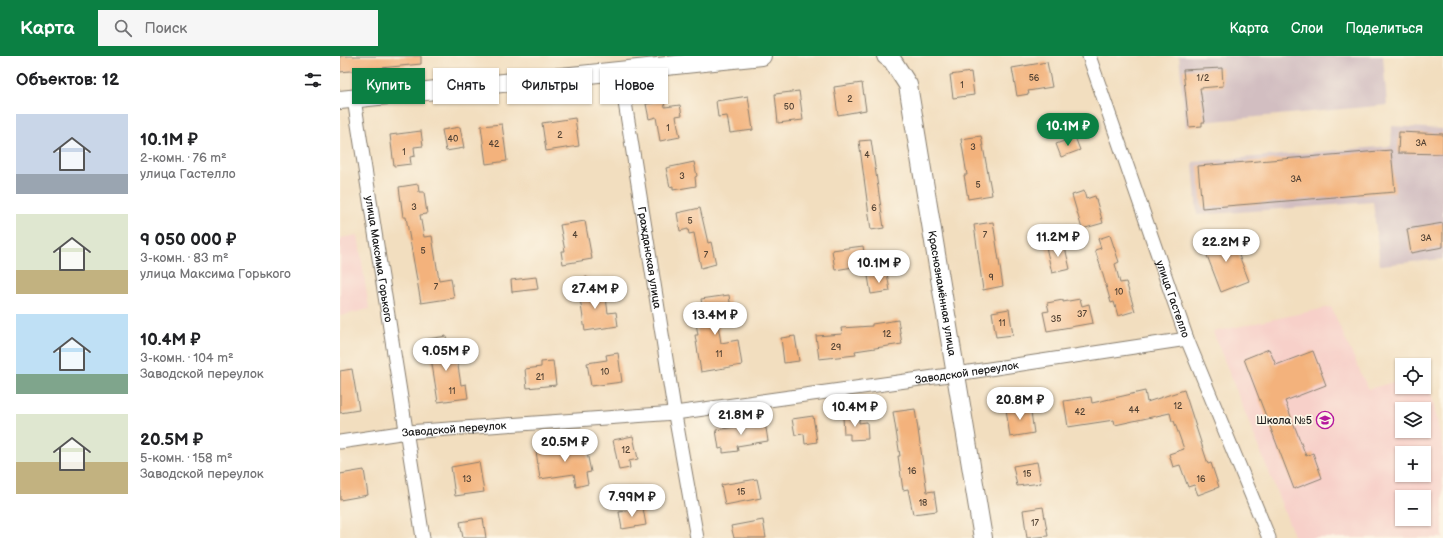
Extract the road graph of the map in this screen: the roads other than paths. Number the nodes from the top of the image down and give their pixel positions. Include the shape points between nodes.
1 (762, 56) edge
2 (886, 56) edge
3 (1089, 56) edge
4 (648, 68) edge
5 (600, 73) edge
6 (347, 100) edge
7 (625, 104) edge
8 (1186, 339) junction
9 (956, 374) junction
10 (675, 413) junction
11 (407, 432) junction
12 (340, 442) edge
13 (423, 538) edge
14 (697, 538) edge
15 (983, 538) edge
16 (1269, 538) edge

1 - 4 main road
2 - 9 main road, Краснознамённая улица via 892,60 908,85
3 - 8 street, улица Гастелло
5 - 6 main road
6 - 11 street, улица Максима Горького
7 - 10 street, Гражданская улица
8 - 9 street, Заводской переулок
8 - 16 street, улица Гастелло
9 - 10 street, Заводской переулок
9 - 15 main road, Краснознамённая улица
10 - 11 street, Заводской переулок
10 - 14 street, Гражданская улица
11 - 12 street, Заводской переулок
11 - 13 street, улица Максима Горького

